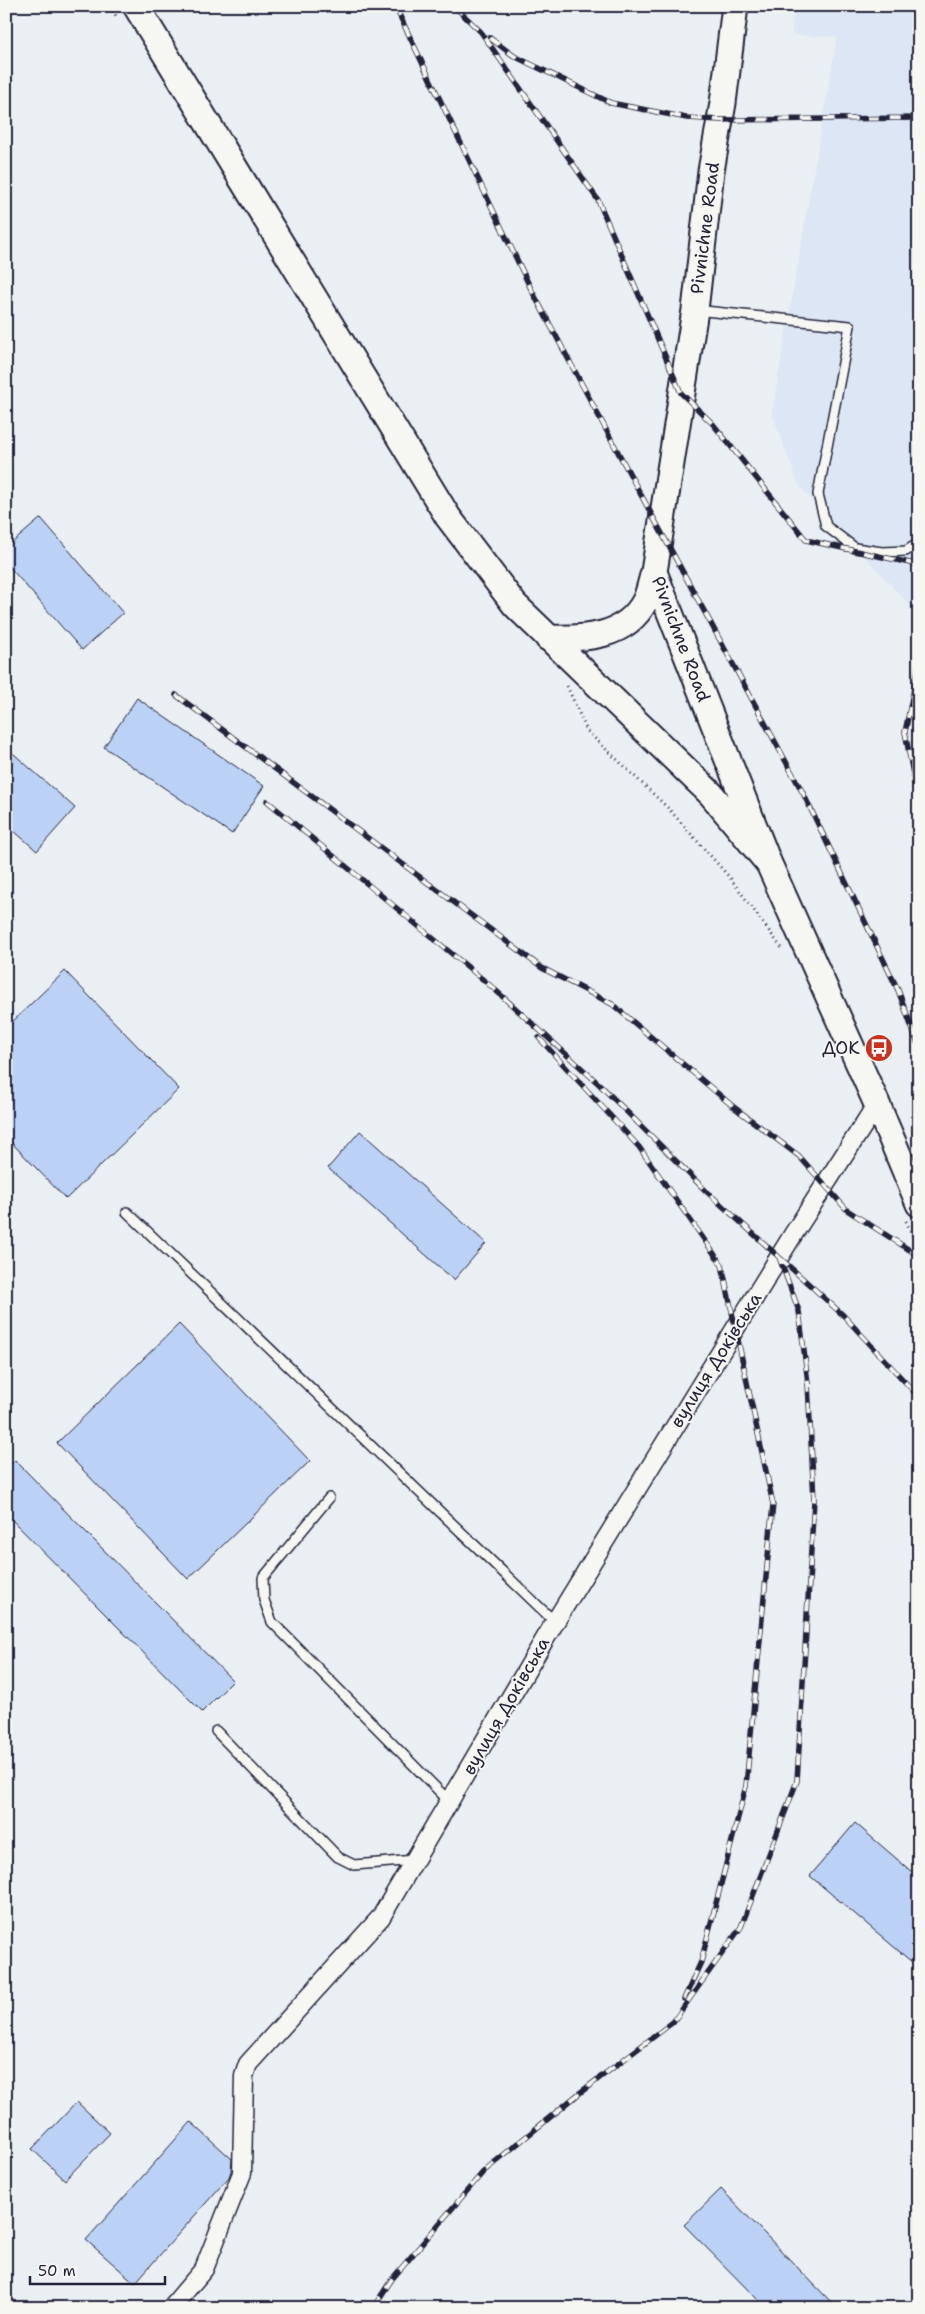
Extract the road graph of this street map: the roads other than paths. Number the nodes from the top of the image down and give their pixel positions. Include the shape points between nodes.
1 (136, 6) edge
2 (735, 6) edge
3 (695, 310) junction
4 (919, 542) edge
5 (654, 572) junction
6 (548, 638) junction
7 (769, 864) junction
8 (877, 1104) junction
9 (919, 1204) edge
10 (127, 1212) dead end
11 (329, 1498) dead end
12 (554, 1622) junction
13 (216, 1731) dead end
14 (450, 1802) junction
15 (415, 1860) junction
16 (170, 2308) edge

1 - 6 main road via 448,517 515,605
2 - 3 main road, Pivnichne Road
3 - 4 lane via 850,326 818,494 826,526 855,548 906,551
3 - 5 main road, Pivnichne Road
5 - 6 main road via 644,602 627,622 602,635 582,639
5 - 7 main road, Pivnichne Road
6 - 7 main road via 710,794
7 - 8 main road, Pivnichne Road
8 - 9 main road, Pivnichne Road
8 - 12 street, вулиця Доківська via 794,1232
10 - 12 lane
11 - 14 lane via 263,1578 264,1600 272,1622
12 - 14 street, вулиця Доківська
13 - 15 lane via 338,1857 354,1865
14 - 15 street, вулиця Доківська
15 - 16 street, вулиця Доківська via 381,1917 248,2064 244,2076 242,2173 204,2269

